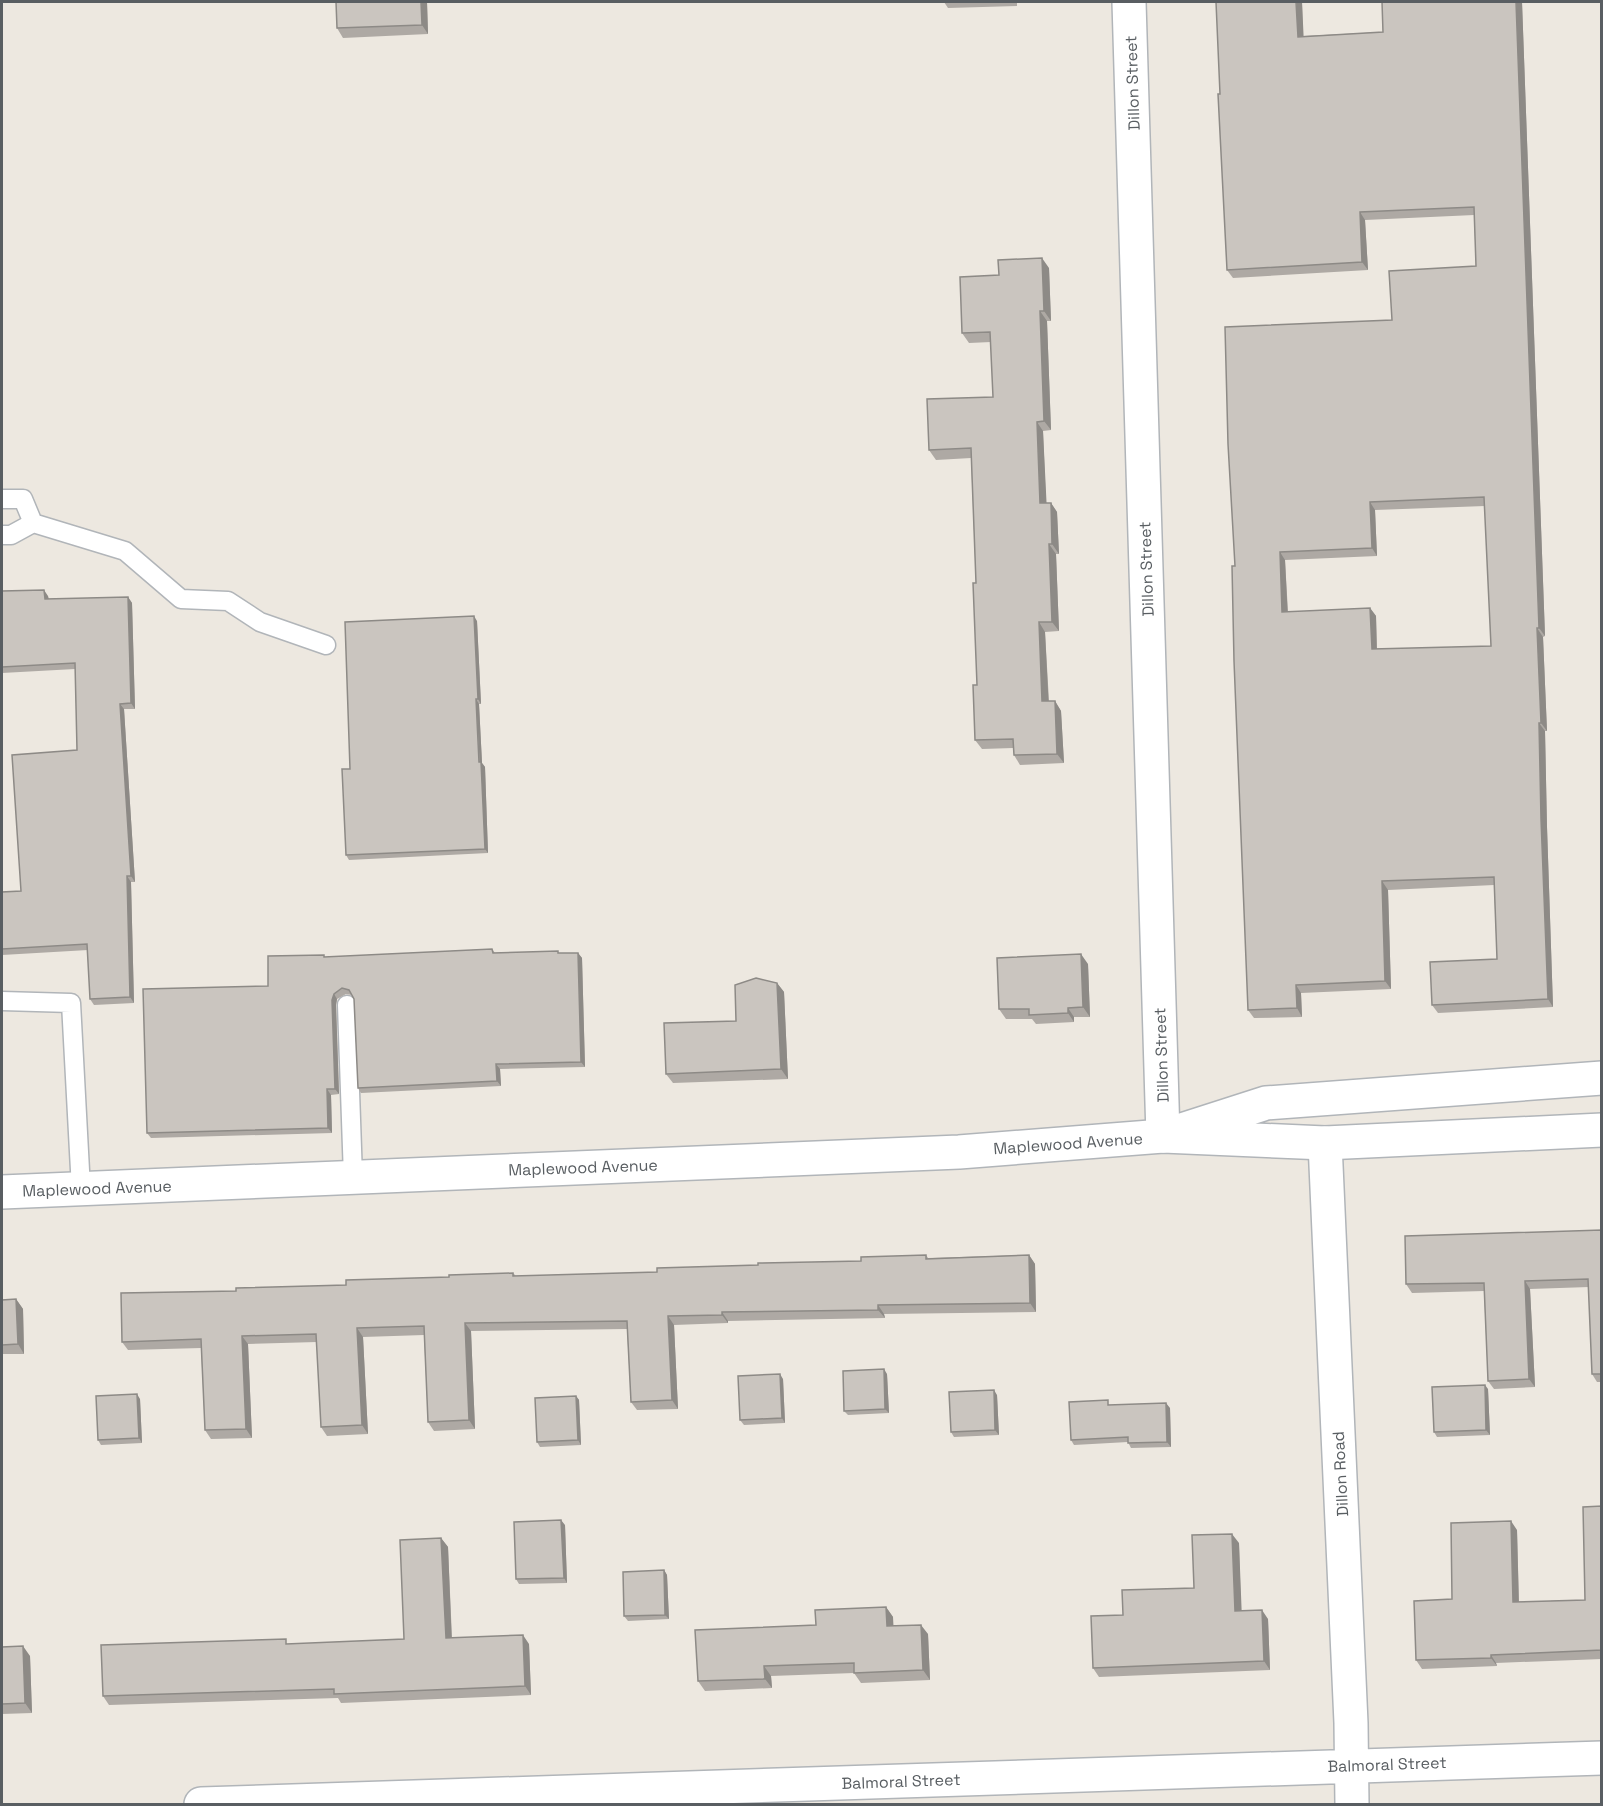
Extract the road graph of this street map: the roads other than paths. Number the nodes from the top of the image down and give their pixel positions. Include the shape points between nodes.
1 (1129, 2) edge
2 (2, 499) edge
3 (33, 523) junction
4 (2, 535) edge
5 (326, 645) dead end
6 (2, 1001) edge
7 (347, 1005) dead end
8 (1602, 1078) edge
9 (1602, 1130) edge
10 (1163, 1136) junction
11 (1325, 1143) junction
12 (353, 1177) junction
13 (81, 1189) junction
14 (2, 1192) edge
15 (1602, 1758) edge
16 (1351, 1766) junction
17 (201, 1804) edge
18 (1353, 1804) edge

1 - 10 street, Dillon Street
2 - 3 lane via 23,499
3 - 4 lane via 11,535
3 - 5 lane via 125,551 181,599 228,601 260,622
6 - 13 lane via 71,1003
7 - 12 lane
8 - 10 street, Maplewood Avenue via 1266,1103
9 - 11 street, Maplewood Avenue
10 - 11 street, Maplewood Avenue
10 - 12 street, Maplewood Avenue via 959,1152
11 - 16 street, Dillon Road
12 - 13 street, Maplewood Avenue
13 - 14 street, Maplewood Avenue
15 - 16 street, Balmoral Street
16 - 17 street, Balmoral Street
16 - 18 street, Dillon Road

